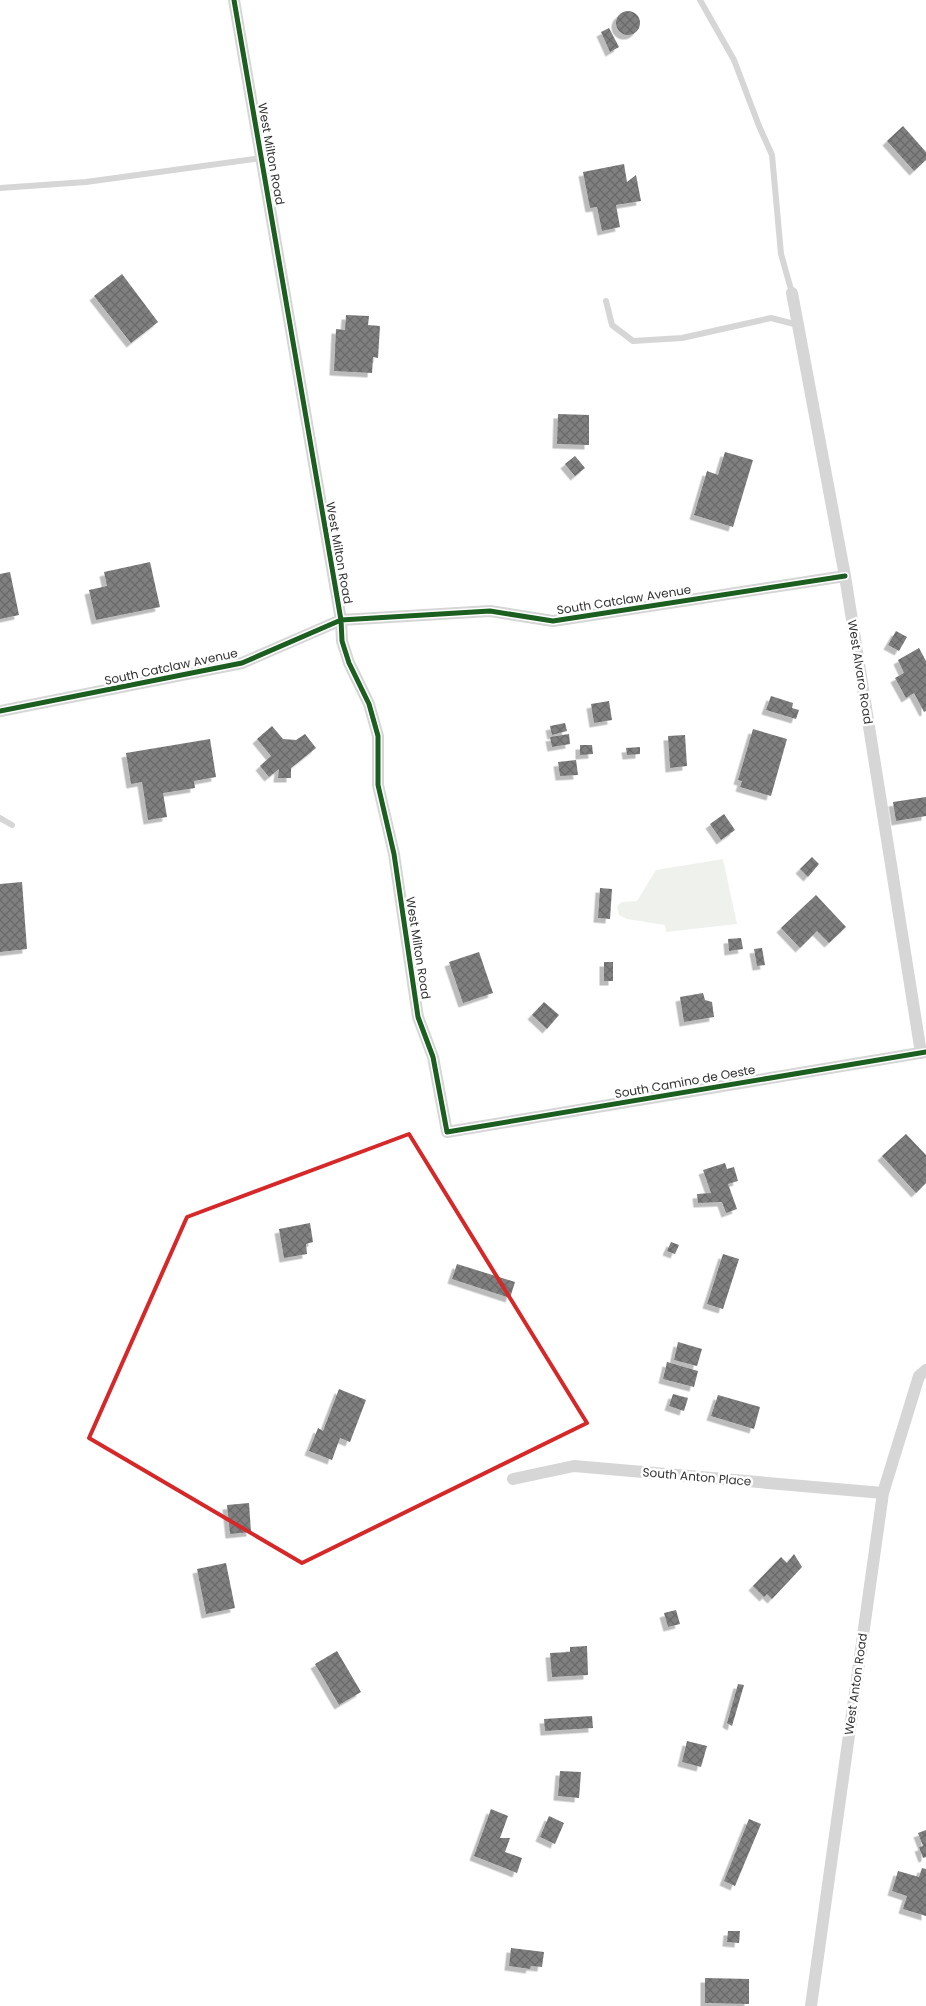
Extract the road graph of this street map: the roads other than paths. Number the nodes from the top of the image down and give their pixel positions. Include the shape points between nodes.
1 (234, 0) edge
2 (700, 0) edge
3 (261, 158) junction
4 (0, 188) edge
5 (792, 293) joint
6 (606, 301) dead end
7 (798, 325) junction
8 (845, 576) junction
9 (341, 620) junction
10 (0, 712) edge
11 (0, 818) edge
12 (12, 825) dead end
13 (924, 1053) edge
14 (447, 1132) joint
15 (926, 1370) edge
16 (512, 1478) dead end
17 (883, 1493) junction
18 (811, 2006) edge

1 - 3 street, West Milton Road
2 - 5 lane via 734,60 772,154 781,254
3 - 4 lane via 86,182
3 - 9 street, West Milton Road
5 - 7 street, West Alvaro Road
6 - 7 lane via 612,325 633,341 682,338 771,318
7 - 8 street, West Alvaro Road
8 - 9 street, South Catclaw Avenue via 553,621 490,611
8 - 13 street, West Alvaro Road
9 - 10 street, South Catclaw Avenue via 242,663
9 - 14 street, West Milton Road via 342,641 349,663 369,704 378,736 378,785 394,854 418,1017 433,1057
11 - 12 lane
13 - 14 street, South Camino de Oeste
15 - 17 street, West Anton Road via 919,1376
16 - 17 street, South Anton Place via 574,1466
17 - 18 street, West Anton Road

